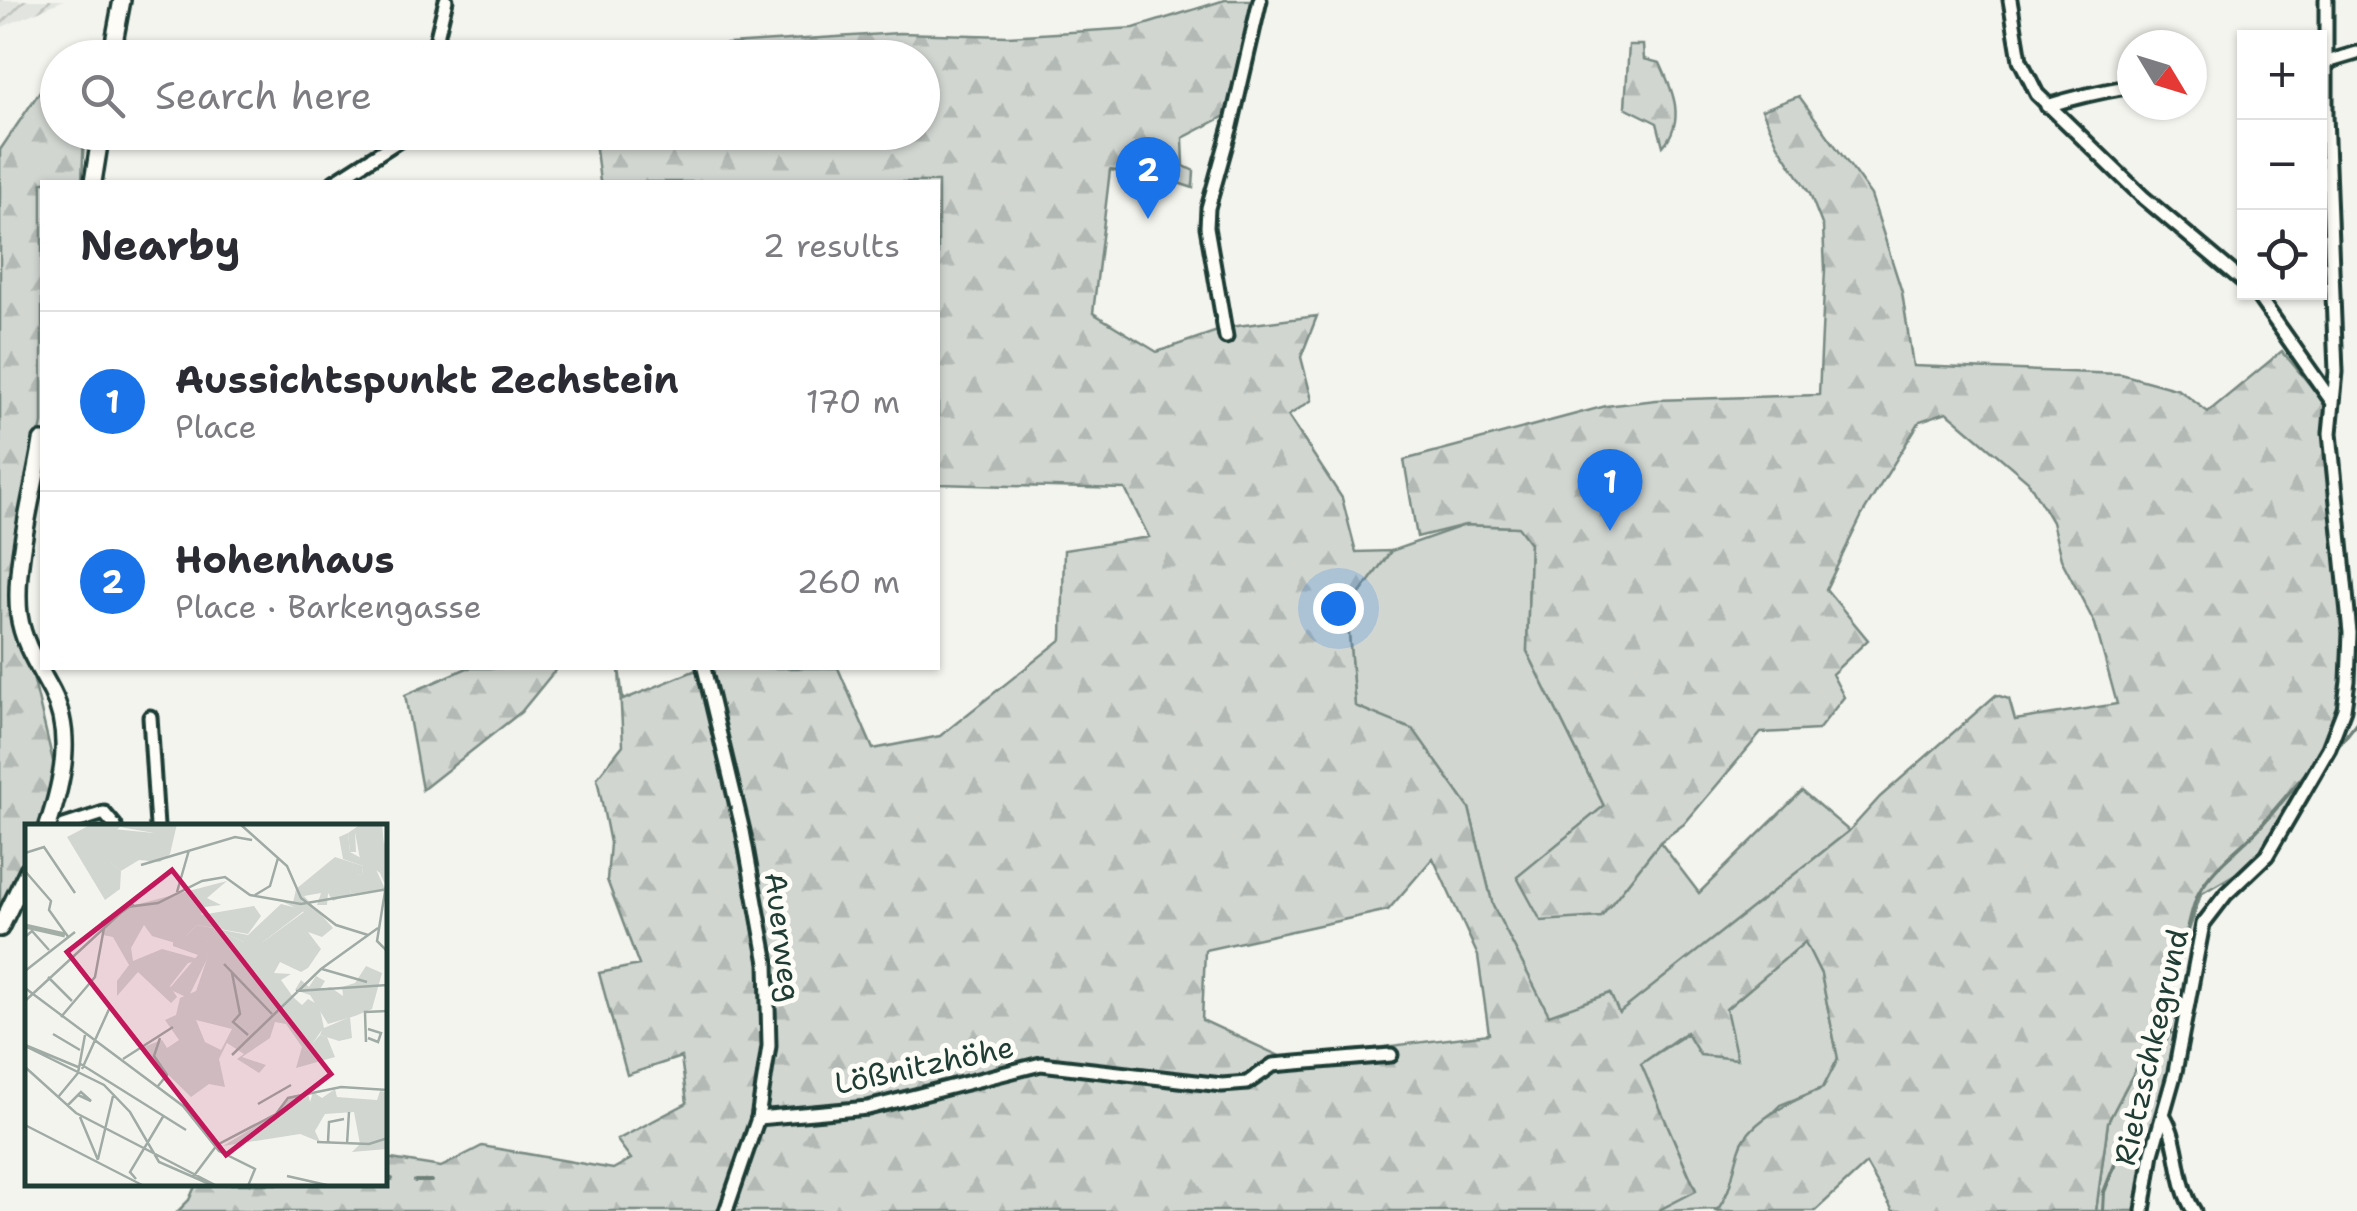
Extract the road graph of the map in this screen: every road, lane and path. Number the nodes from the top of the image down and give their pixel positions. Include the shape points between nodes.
1 (122, 0) edge
2 (446, 0) edge
3 (1260, 0) edge
4 (2010, 0) edge
5 (2326, 0) edge
6 (2326, 30) edge
7 (114, 40) edge
8 (436, 40) edge
9 (2357, 53) edge
10 (2327, 62) joint
11 (2117, 89) edge
12 (2047, 106) junction
13 (98, 150) edge
14 (384, 150) edge
15 (92, 180) edge
16 (337, 180) edge
17 (2237, 276) edge
18 (2261, 300) edge
19 (1226, 336) dead end
20 (2331, 400) junction
21 (40, 454) edge
22 (40, 668) edge
23 (41, 670) edge
24 (704, 670) edge
25 (150, 718) dead end
26 (56, 824) edge
27 (60, 824) edge
28 (113, 824) edge
29 (157, 824) edge
30 (25, 876) edge
31 (0, 928) edge
32 (1392, 1055) dead end
33 (2164, 1116) junction
34 (758, 1118) junction
35 (726, 1211) edge
36 (2143, 1211) edge
37 (2194, 1211) edge

1 - 7 street
2 - 8 street
3 - 19 street via 1208,208
4 - 12 street via 2020,60
5 - 6 street, Rietzschkegrund
9 - 10 street
10 - 20 street, Rietzschkegrund via 2336,372
11 - 12 street
12 - 17 street
13 - 15 street
14 - 16 street
18 - 20 street
20 - 33 street, Rietzschkegrund via 2350,633 2344,709 2329,748 2266,855 2204,924
21 - 22 street via 18,592 24,638
23 - 26 street via 65,738
24 - 34 street, Auerweg via 767,963 769,1046
25 - 29 street
27 - 28 street via 104,813
30 - 31 street
32 - 34 street, Lößnitzhöhe via 1273,1065 1247,1084 1222,1085 1040,1064 868,1108
33 - 36 street, Rietzschkegrund
33 - 37 street
34 - 35 street, Auerweg

